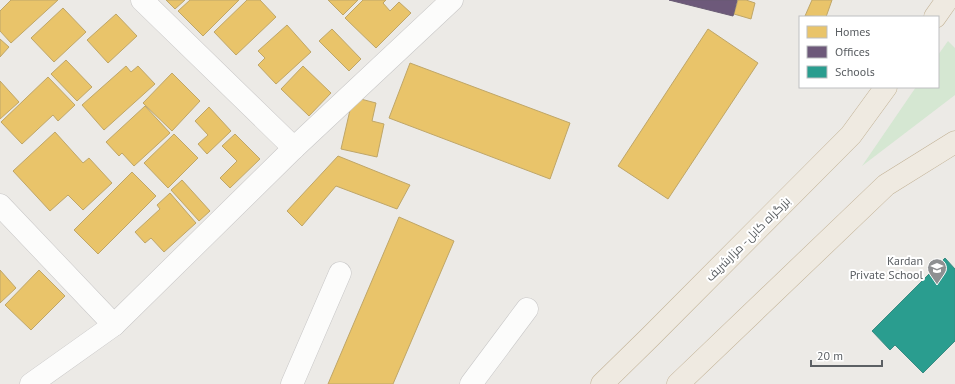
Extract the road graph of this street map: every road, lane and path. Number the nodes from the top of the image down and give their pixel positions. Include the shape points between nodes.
1 (142, 0) edge
2 (452, 0) edge
3 (947, 0) edge
4 (936, 16) edge
5 (885, 88) edge
6 (955, 142) edge
7 (294, 148) junction
8 (0, 205) edge
9 (340, 273) dead end
10 (527, 309) dead end
11 (114, 325) junction
12 (32, 384) edge
13 (292, 384) edge
14 (471, 384) edge
15 (602, 384) edge
16 (678, 384) edge

1 - 7 street
2 - 7 street
3 - 4 highway
5 - 15 highway, بزرگراه کابل - مزارشریف via 852,135
6 - 16 highway via 886,185
7 - 11 street
8 - 11 street
9 - 13 street
10 - 14 street
11 - 12 street

